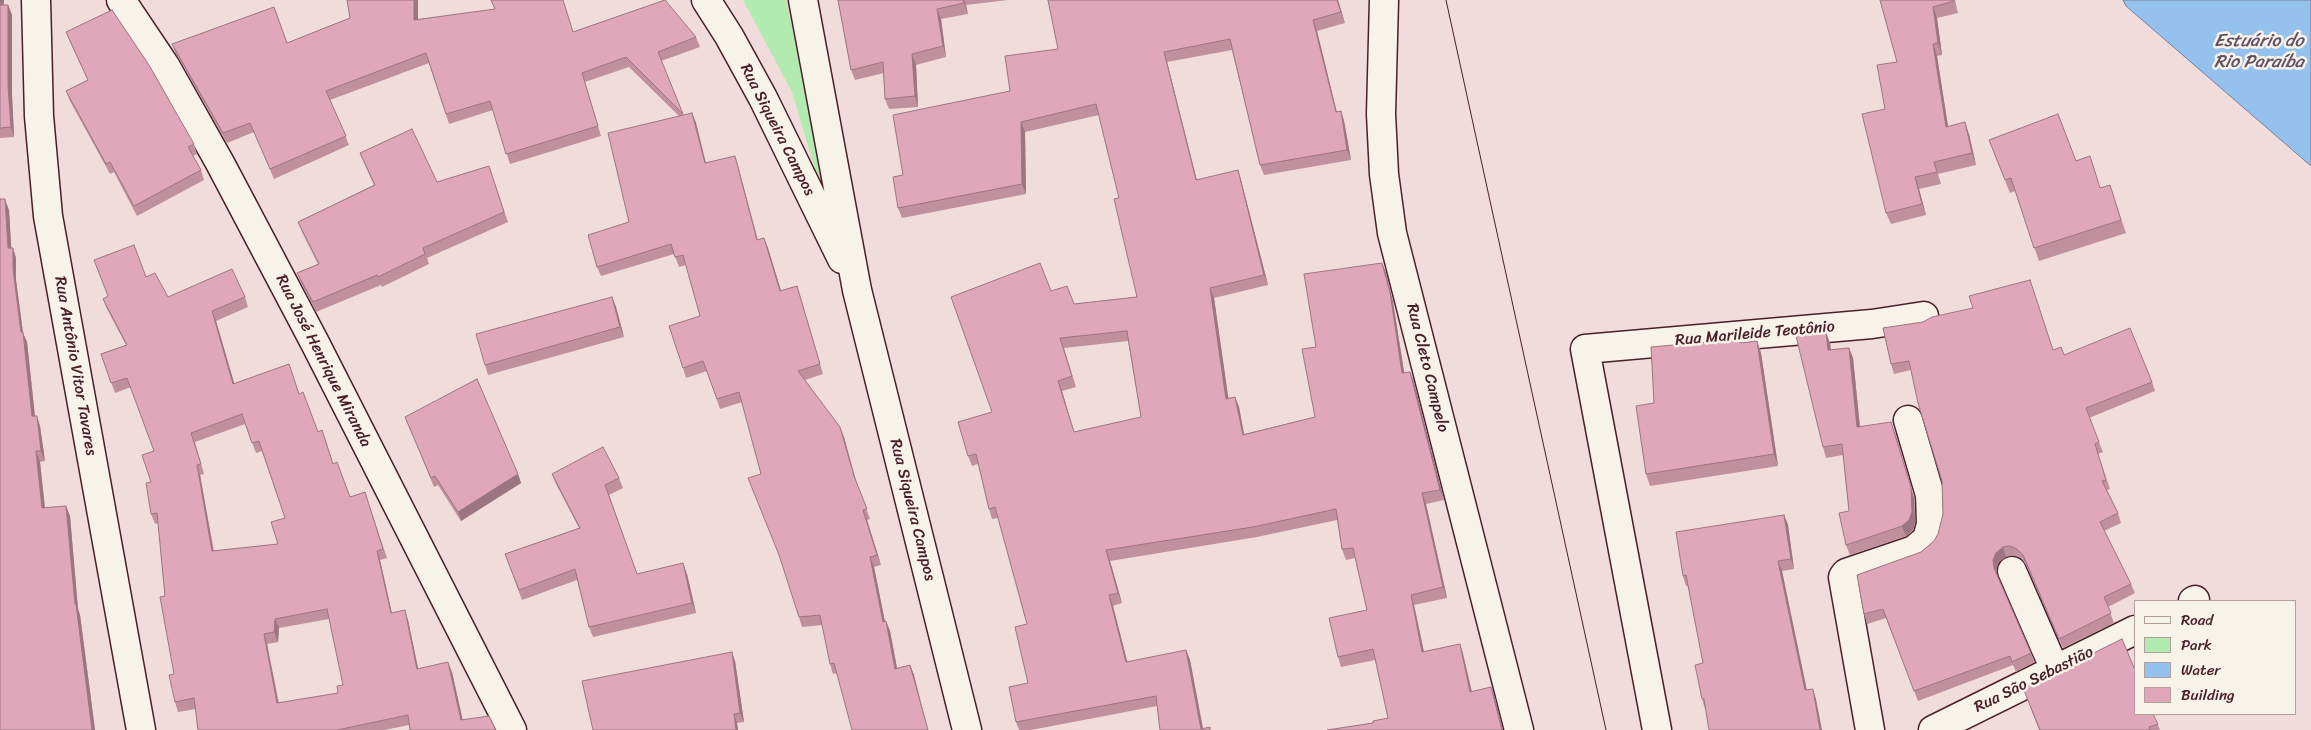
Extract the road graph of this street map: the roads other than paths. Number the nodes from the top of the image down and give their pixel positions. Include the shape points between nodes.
1 (36, 0) edge
2 (121, 0) edge
3 (706, 0) edge
4 (803, 0) edge
5 (1384, 0) edge
6 (857, 290) junction
7 (1924, 316) dead end
8 (1908, 420) dead end
9 (2012, 571) dead end
10 (2134, 630) edge
11 (2055, 670) junction
12 (141, 730) edge
13 (512, 730) edge
14 (967, 730) edge
15 (1519, 730) edge
16 (1657, 730) edge
17 (1870, 730) edge
18 (1933, 730) edge

1 - 12 street, Rua Antônio Vitor Tavares via 39,116 48,216
2 - 13 street, Rua José Henrique Miranda via 166,67 220,163
3 - 6 street, Rua Siqueira Campos via 730,36 763,98
4 - 6 street, Rua Siqueira Campos
5 - 15 street, Rua Cleto Campelo via 1381,114 1384,174 1392,232
6 - 14 street, Rua Siqueira Campos
7 - 16 street, Rua Marileide Teotônio via 1872,324 1585,349
8 - 17 street via 1930,495 1931,524 1927,539 1914,550 1846,572 1843,577
9 - 11 street
10 - 11 street, Rua São Sebastião
11 - 18 street, Rua São Sebastião

